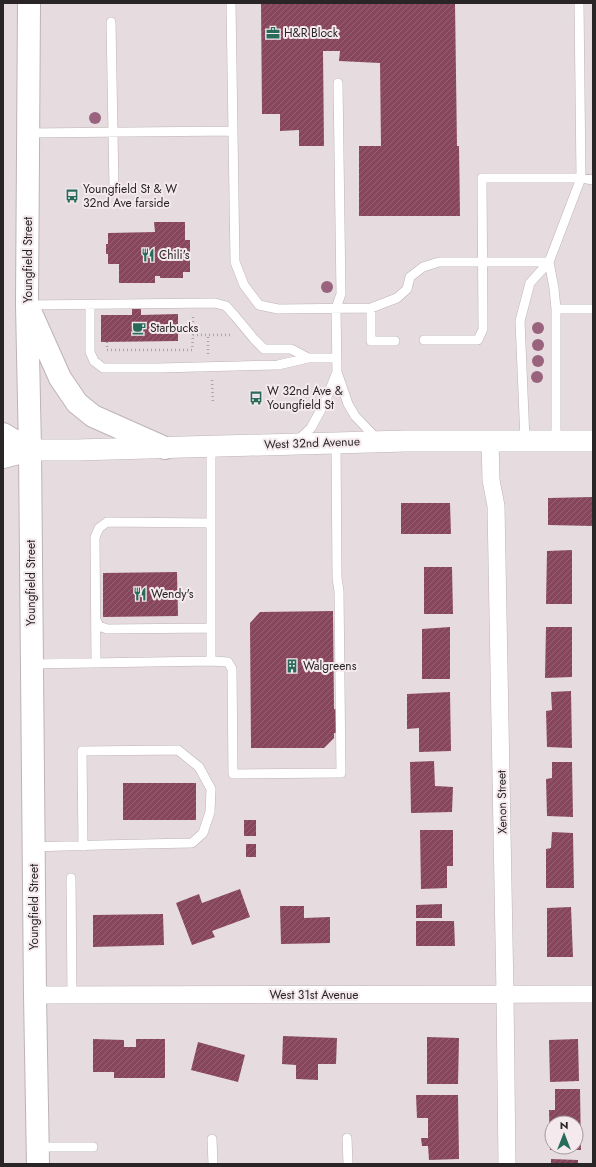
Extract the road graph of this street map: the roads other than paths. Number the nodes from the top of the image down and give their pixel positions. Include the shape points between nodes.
1 (29, 3) edge
2 (231, 3) edge
3 (579, 3) edge
4 (111, 22) dead end
5 (338, 83) dead end
6 (232, 131) junction
7 (29, 133) junction
8 (112, 133) junction
9 (581, 178) junction
10 (593, 180) edge
11 (114, 188) dead end
12 (482, 262) junction
13 (549, 262) junction
14 (27, 305) junction
15 (90, 305) junction
16 (336, 308) junction
17 (371, 308) junction
18 (556, 309) junction
19 (593, 309) edge
20 (424, 340) dead end
21 (395, 341) dead end
22 (308, 358) junction
23 (337, 358) junction
24 (337, 372) junction
25 (3, 434) edge
26 (525, 440) junction
27 (556, 440) junction
28 (379, 441) junction
29 (490, 441) junction
30 (593, 441) edge
31 (336, 443) junction
32 (294, 444) junction
33 (211, 446) junction
34 (165, 448) junction
35 (30, 450) junction
36 (3, 457) edge
37 (211, 523) junction
38 (96, 620) junction
39 (211, 628) junction
40 (211, 661) junction
41 (96, 663) junction
42 (32, 664) junction
43 (83, 846) junction
44 (34, 847) junction
45 (71, 878) dead end
46 (505, 994) junction
47 (593, 994) edge
48 (35, 995) junction
49 (72, 995) junction
50 (347, 1138) dead end
51 (212, 1139) dead end
52 (92, 1147) dead end
53 (38, 1155) edge
54 (213, 1164) edge
55 (348, 1164) edge
56 (507, 1164) edge

1 - 7 main road, Youngfield Street
2 - 6 lane
3 - 9 lane
4 - 8 lane
5 - 16 lane via 342,294
6 - 8 lane
6 - 16 lane via 235,262 244,285 259,305 278,309
7 - 8 lane
7 - 14 main road, Youngfield Street
8 - 11 lane
9 - 10 lane
9 - 12 lane via 482,178
9 - 13 lane
12 - 13 lane
12 - 17 lane via 439,262 423,267 410,278 407,289 397,298
12 - 20 lane via 484,329 478,340
13 - 18 lane
13 - 26 lane via 530,283 520,321
14 - 15 lane
14 - 34 main road via 60,378 77,403 93,416
14 - 35 main road, Youngfield Street
15 - 22 lane via 215,303 226,306 264,349 291,349
15 - 22 lane via 90,352 94,361 103,368 278,365
16 - 17 lane
16 - 23 lane
17 - 21 lane via 371,341
18 - 19 lane
18 - 27 lane
22 - 23 lane
23 - 24 lane
24 - 28 lane via 355,416
24 - 32 lane via 311,428
25 - 35 main road
26 - 27 street, West 32nd Avenue
26 - 29 street, West 32nd Avenue
27 - 30 street, West 32nd Avenue
28 - 29 street, West 32nd Avenue
28 - 31 street, West 32nd Avenue
29 - 46 street, Xenon Street via 491,480 496,506
31 - 32 street, West 32nd Avenue
31 - 40 lane via 340,773 233,774 232,669 228,662
32 - 33 street, West 32nd Avenue
33 - 34 street, West 32nd Avenue
33 - 37 lane
34 - 35 street, West 32nd Avenue
35 - 36 main road, West 32nd Avenue
35 - 42 main road, Youngfield Street
37 - 38 lane via 107,522 99,528 95,537
37 - 39 lane
38 - 39 lane via 99,626 107,629
38 - 41 lane
39 - 40 lane
40 - 41 lane
41 - 42 lane
42 - 44 main road, Youngfield Street
43 - 43 lane via 192,843 203,833 210,812 211,789 199,767 178,750 82,752
43 - 44 lane
44 - 48 main road, Youngfield Street
45 - 49 lane
46 - 47 street, West 31st Avenue
46 - 49 street, West 31st Avenue
46 - 56 street, Xenon Street
48 - 49 street, West 31st Avenue
48 - 53 main road, Youngfield Street
50 - 55 lane
51 - 54 lane
52 - 53 lane

